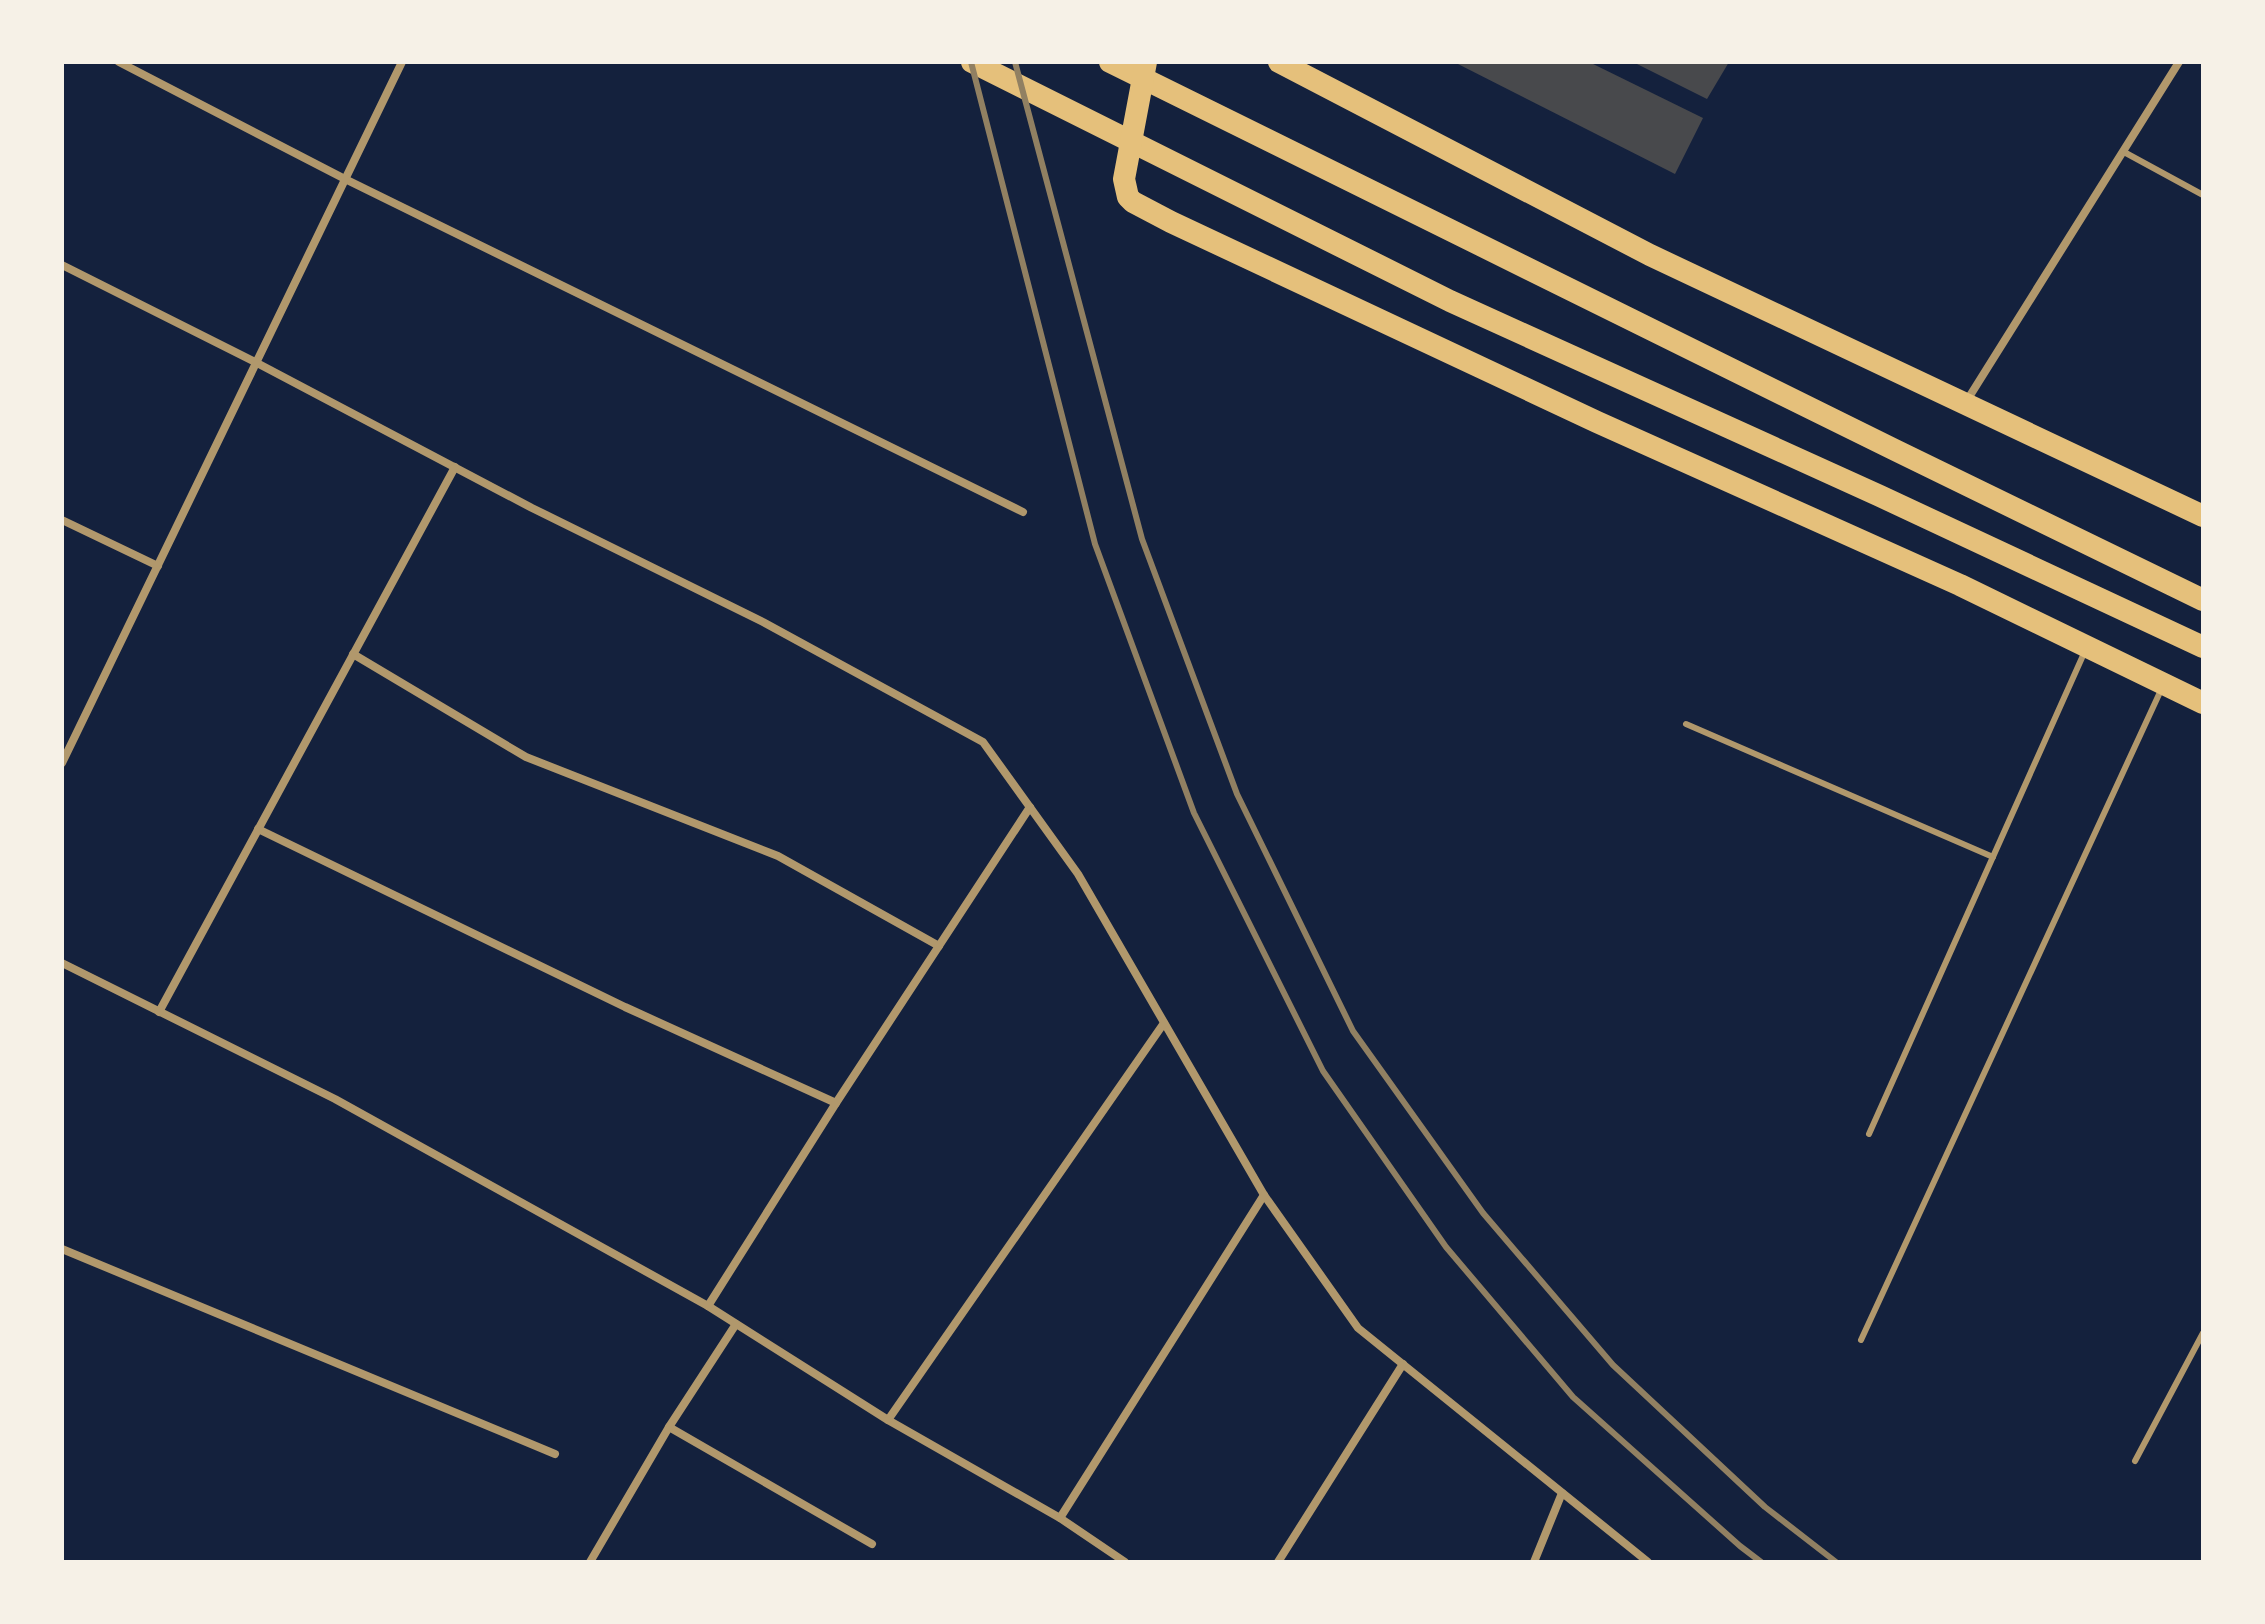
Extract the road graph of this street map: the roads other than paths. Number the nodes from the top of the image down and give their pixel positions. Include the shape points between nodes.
1 (119, 62) edge
2 (402, 62) edge
3 (972, 62) edge
4 (1110, 62) edge
5 (1146, 62) edge
6 (1279, 62) edge
7 (2179, 62) edge
8 (2124, 152) junction
9 (345, 179) junction
10 (2203, 195) edge
11 (62, 265) edge
12 (257, 363) junction
13 (1965, 403) junction
14 (455, 467) junction
15 (1023, 512) dead end
16 (2203, 516) edge
17 (62, 520) edge
18 (158, 566) junction
19 (2203, 600) edge
20 (2087, 647) junction
21 (2203, 647) edge
22 (353, 654) junction
23 (2164, 684) junction
24 (2203, 703) edge
25 (1686, 724) dead end
26 (62, 763) edge
27 (1030, 807) junction
28 (258, 829) junction
29 (1993, 857) junction
30 (939, 946) junction
31 (62, 963) edge
32 (159, 1012) junction
33 (1164, 1023) junction
34 (836, 1103) junction
35 (1869, 1134) dead end
36 (1264, 1195) junction
37 (62, 1249) edge
38 (708, 1306) junction
39 (736, 1324) junction
40 (2203, 1333) edge
41 (1861, 1340) dead end
42 (1403, 1364) junction
43 (888, 1420) junction
44 (669, 1427) junction
45 (555, 1454) dead end
46 (2135, 1461) dead end
47 (1562, 1493) junction
48 (1060, 1518) junction
49 (872, 1544) dead end
50 (590, 1562) edge
51 (1125, 1562) edge
52 (1278, 1562) edge
53 (1534, 1562) edge
54 (1648, 1562) edge

1 - 9 street
2 - 9 street
3 - 21 highway via 1450,301
4 - 19 highway
5 - 20 highway via 1124,179 1133,202
6 - 13 highway via 1650,255
7 - 8 street
8 - 10 lane
8 - 13 street
9 - 12 street
9 - 15 street
11 - 12 street
12 - 14 street
12 - 18 street
13 - 16 highway
14 - 22 street
14 - 27 street via 763,622 983,742
17 - 18 street
18 - 26 street
20 - 23 highway
20 - 29 lane
22 - 28 street
22 - 30 street via 526,757 778,856
23 - 24 highway
23 - 41 lane
25 - 29 lane
27 - 30 street
27 - 33 street via 1078,874
28 - 32 street
28 - 34 street
29 - 35 lane
30 - 34 street
31 - 32 street
32 - 38 street via 335,1099
33 - 36 street
33 - 43 street
34 - 38 street
36 - 42 street via 1358,1328
36 - 48 street
37 - 45 street
38 - 39 street
39 - 43 street
39 - 44 street
40 - 46 lane
42 - 47 street
42 - 52 street
43 - 48 street
44 - 49 street
44 - 50 street
47 - 53 street
47 - 54 street
48 - 51 street

